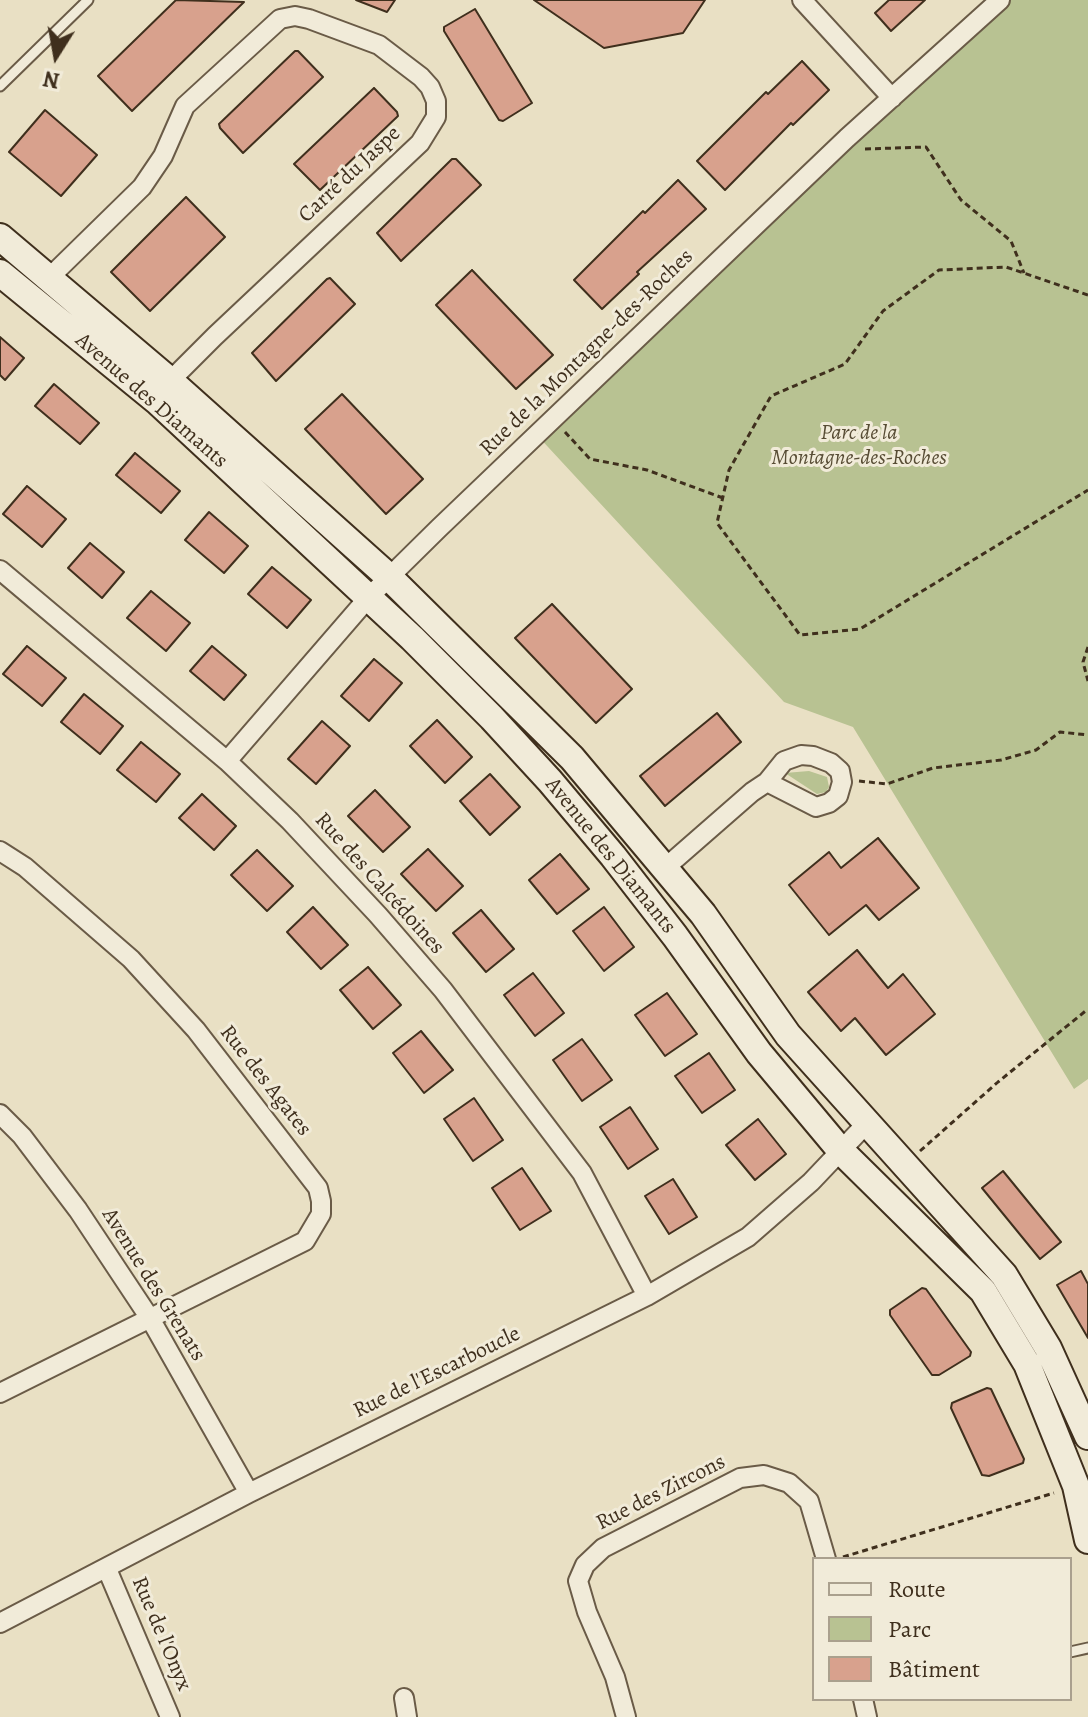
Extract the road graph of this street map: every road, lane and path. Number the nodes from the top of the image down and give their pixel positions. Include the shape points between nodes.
1 (88, 0) edge
2 (802, 0) edge
3 (1000, 0) edge
4 (0, 86) edge
5 (892, 98) junction
6 (847, 138) junction
7 (0, 237) edge
8 (0, 273) edge
9 (1024, 273) junction
10 (49, 278) junction
11 (1088, 295) edge
12 (170, 381) junction
13 (552, 419) junction
14 (1088, 490) edge
15 (723, 498) junction
16 (0, 570) edge
17 (389, 577) junction
18 (368, 598) junction
19 (1088, 647) edge
20 (1088, 681) edge
21 (1088, 735) edge
22 (227, 761) junction
23 (767, 782) junction
24 (842, 782) junction
25 (0, 851) edge
26 (665, 868) junction
27 (1088, 1009) edge
28 (0, 1114) edge
29 (867, 1123) junction
30 (841, 1151) junction
31 (905, 1165) junction
32 (647, 1296) junction
33 (151, 1320) junction
34 (0, 1393) edge
35 (1088, 1436) edge
36 (249, 1493) junction
37 (1082, 1501) edge
38 (1088, 1540) edge
39 (825, 1557) edge
40 (845, 1557) edge
41 (107, 1569) junction
42 (0, 1623) edge
43 (404, 1698) dead end
44 (170, 1717) edge
45 (407, 1717) edge
46 (626, 1717) edge

1 - 4 lane
2 - 5 street
3 - 5 street, Rue de la Montagne-des-Roches
5 - 6 street, Rue de la Montagne-des-Roches
6 - 9 path via 858,149 926,147 961,200 1011,241
6 - 13 street, Rue de la Montagne-des-Roches
7 - 10 street, Avenue des Diamants
8 - 18 street, Avenue des Diamants via 158,402
9 - 11 path
9 - 15 path via 1006,267 939,270 883,311 845,364 771,396 729,470
10 - 12 street, Avenue des Diamants
10 - 12 street, Carré du Jaspe via 142,187 163,156 185,106 280,19 309,19 379,45 421,77 436,101 436,117 420,143
12 - 17 street, Avenue des Diamants
13 - 15 path via 590,459 647,470
13 - 17 street, Rue de la Montagne-des-Roches
14 - 15 path via 860,629 800,635 717,523
16 - 22 street, Rue des Calcédoines
17 - 18 street, Rue de la Montagne-des-Roches
17 - 26 street, Avenue des Diamants via 572,758
18 - 22 street, Rue de la Montagne-des-Roches
18 - 30 street, Avenue des Diamants via 550,781
19 - 20 path via 1083,662
21 - 24 path via 1060,732 1036,750 933,768 887,784
22 - 32 street, Rue des Calcédoines via 300,831 443,990 582,1173
23 - 24 street via 816,807 838,796
23 - 24 street via 784,761 801,755 831,763
23 - 26 street
25 - 33 street, Rue des Agates via 131,959 196,1030 318,1188 321,1214 305,1241
26 - 29 street, Avenue des Diamants via 788,1035
27 - 31 path
28 - 33 street, Avenue des Grenats via 78,1210
29 - 30 street, Rue de l'Escarboucle
29 - 31 street, Avenue des Diamants
30 - 32 street, Rue de l'Escarboucle via 748,1237
30 - 37 street, Avenue des Diamants via 983,1291 1027,1364
31 - 35 street, Avenue des Diamants via 1004,1275 1048,1348
32 - 36 street, Rue de l'Escarboucle
33 - 34 street, Rue des Agates
33 - 36 street, Avenue des Grenats
36 - 41 street, Rue de l'Escarboucle
37 - 38 street, Avenue des Diamants
37 - 40 path
39 - 46 street, Rue des Zircons via 809,1501 789,1483 764,1475 740,1478 603,1548 585,1565 578,1581
41 - 42 street, Rue de l'Escarboucle
41 - 44 street, Rue de l'Onyx
43 - 45 street

